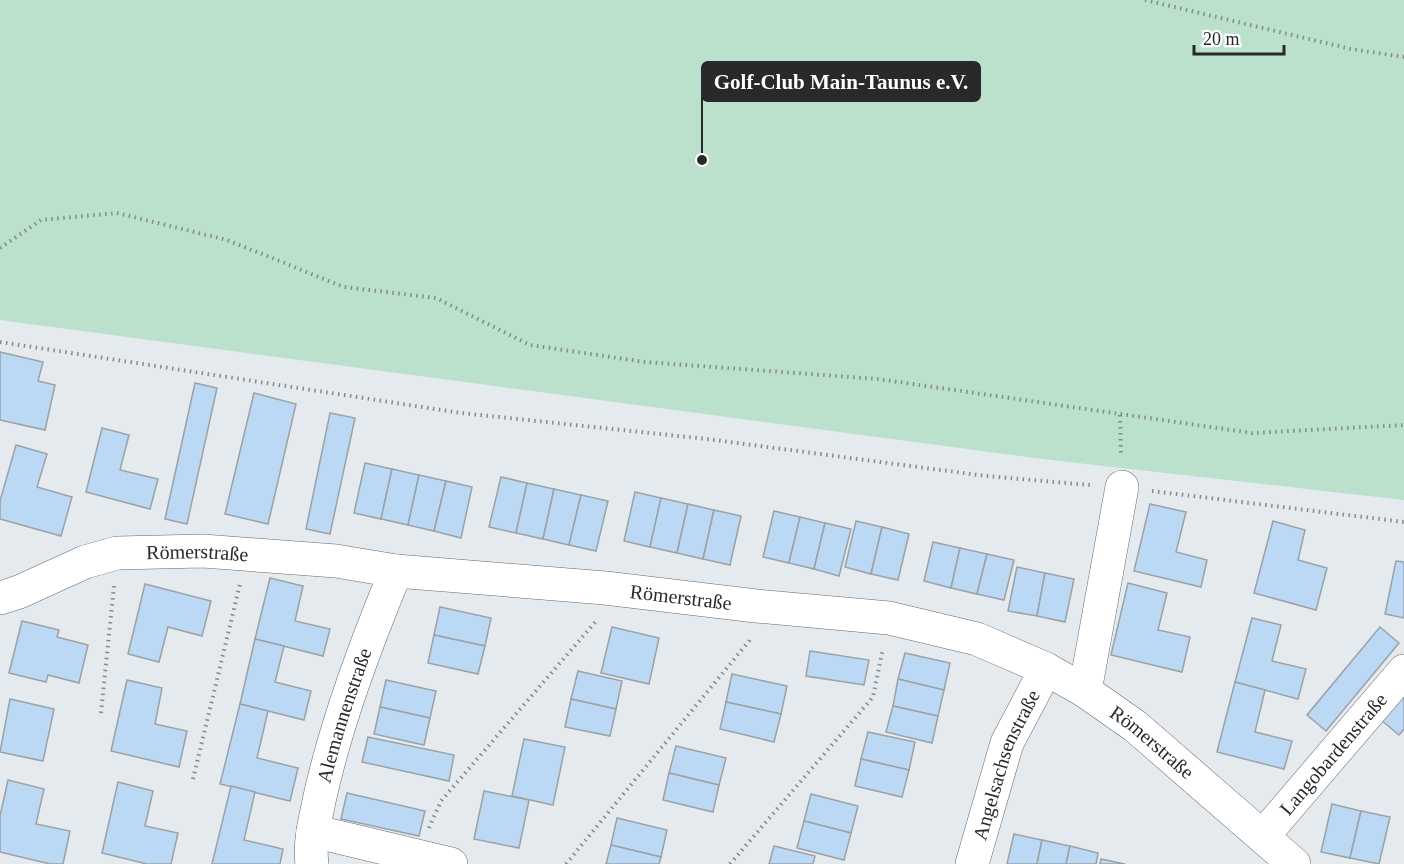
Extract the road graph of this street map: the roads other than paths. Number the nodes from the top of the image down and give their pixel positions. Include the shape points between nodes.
1 (1122, 487) road end
2 (396, 571) junction
3 (0, 598) edge
4 (1046, 669) junction
5 (1404, 671) edge
6 (1085, 691) junction
7 (313, 831) junction
8 (1263, 836) junction
9 (312, 864) edge
10 (451, 864) edge
11 (972, 864) edge
12 (1294, 864) edge

1 - 6 street
2 - 3 street, Römerstraße via 336,561 203,551 117,553 85,562
2 - 4 street, Römerstraße via 889,618 977,639
2 - 7 street, Alemannenstraße via 337,734
4 - 6 street, Römerstraße
4 - 11 street, Angelsachsenstraße via 1007,743
5 - 8 street, Langobardenstraße
6 - 8 street, Römerstraße via 1135,726
7 - 9 street, Alemannenstraße
7 - 10 street
8 - 12 street, Römerstraße

